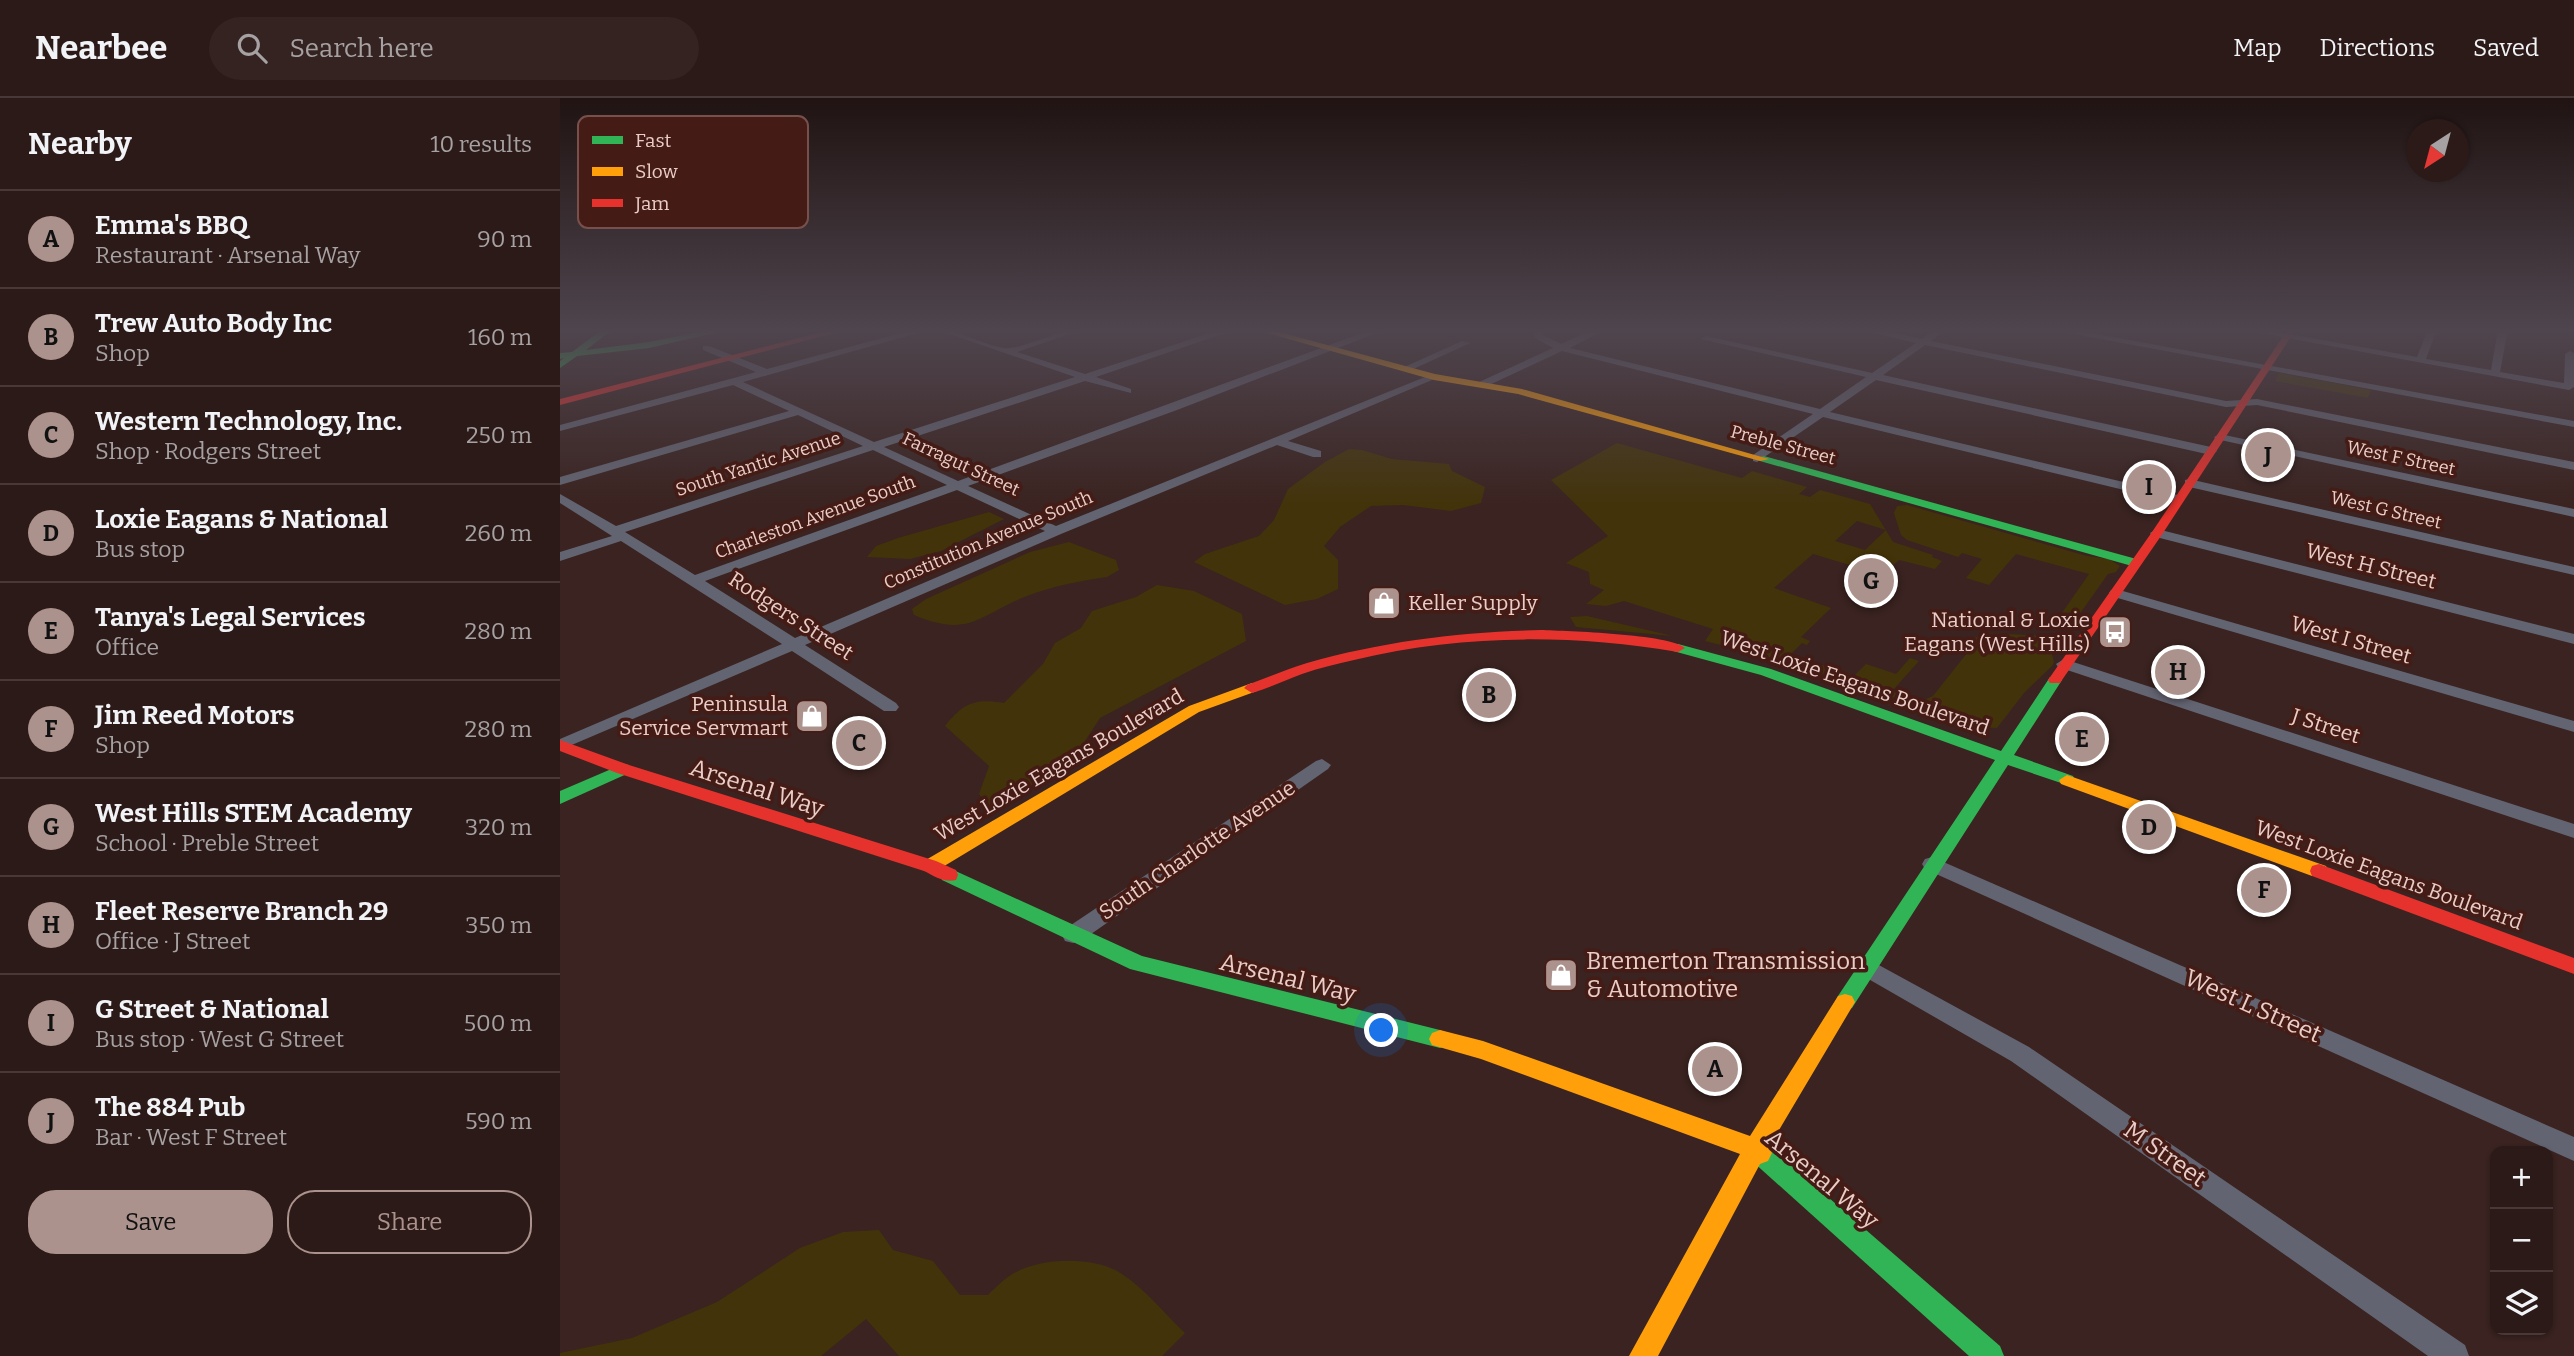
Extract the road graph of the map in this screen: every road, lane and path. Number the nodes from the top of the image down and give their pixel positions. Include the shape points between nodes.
1 (617, 388) edge
2 (713, 388) edge
3 (747, 388) edge
4 (1049, 388) edge
5 (1116, 388) edge
6 (1226, 388) edge
7 (1408, 388) edge
8 (1498, 388) edge
9 (1722, 388) edge
10 (1858, 388) edge
11 (1938, 388) edge
12 (2146, 388) edge
13 (2254, 388) edge
14 (2375, 388) edge
15 (1127, 391) dead end
16 (560, 402) edge
17 (2243, 404) junction
18 (798, 412) junction
19 (1824, 413) junction
20 (2574, 424) edge
21 (560, 428) edge
22 (1277, 441) junction
23 (2215, 444) junction
24 (875, 445) junction
25 (1317, 454) dead end
26 (1757, 458) junction
27 (2574, 466) edge
28 (560, 481) edge
29 (2189, 483) junction
30 (958, 484) junction
31 (560, 498) edge
32 (2178, 499) junction
33 (2574, 513) edge
34 (1056, 531) junction
35 (2157, 533) junction
36 (619, 534) junction
37 (560, 557) edge
38 (2136, 562) junction
39 (2574, 571) edge
40 (694, 580) junction
41 (2116, 593) junction
42 (2574, 639) edge
43 (797, 645) junction
44 (2064, 664) junction
45 (890, 707) dead end
46 (2574, 727) edge
47 (560, 745) edge
48 (2003, 756) junction
49 (1322, 765) dead end
50 (623, 769) junction
51 (560, 797) edge
52 (2574, 831) edge
53 (1932, 863) junction
54 (930, 866) junction
55 (1073, 935) junction
56 (2574, 966) edge
57 (1866, 967) junction
58 (1755, 1149) junction
59 (2574, 1149) edge
60 (1643, 1356) edge
61 (1990, 1356) edge
62 (2454, 1356) edge

1 - 16 main road
2 - 21 street
3 - 18 street, Farragut Street
4 - 24 street, South Yantic Avenue
5 - 15 street
6 - 30 street, Charleston Avenue South
7 - 22 street, Constitution Avenue South
8 - 26 main road, Preble Street
9 - 19 street
10 - 19 street
11 - 23 street, West F Street
12 - 17 street
13 - 17 main road
14 - 20 street
17 - 23 main road
17 - 27 street via 2261,403
18 - 24 street, Farragut Street
18 - 28 street
19 - 26 street
19 - 32 street
22 - 25 street
22 - 34 street, Constitution Avenue South
23 - 29 main road
23 - 33 street, West F Street
24 - 30 street, Farragut Street
24 - 36 street, South Yantic Avenue
26 - 38 main road, Preble Street
29 - 32 main road
29 - 39 street, West G Street
30 - 34 street, Farragut Street
30 - 40 street, Charleston Avenue South
31 - 36 street, Rodgers Street
32 - 35 main road
34 - 43 street, Constitution Avenue South
35 - 38 main road
35 - 42 street, West H Street
36 - 37 street, South Yantic Avenue
36 - 40 street, Rodgers Street
38 - 41 main road
40 - 43 street, Rodgers Street
41 - 44 main road
41 - 46 street, West I Street
43 - 45 street, Rodgers Street
43 - 47 street, Constitution Avenue South
44 - 48 main road
44 - 52 street, J Street
47 - 50 main road, Arsenal Way
48 - 53 main road
48 - 54 main road, West Loxie Eagans Boulevard via 1705,654 1600,636 1499,635 1412,644 1312,666 1194,709
48 - 56 main road, West Loxie Eagans Boulevard
49 - 55 street, South Charlotte Avenue
50 - 51 main road
50 - 54 main road, Arsenal Way
53 - 57 main road
53 - 59 street, West L Street
54 - 55 main road, Arsenal Way
55 - 58 main road, Arsenal Way via 1137,963 1483,1050
57 - 58 main road
57 - 62 street, M Street via 2020,1054
58 - 60 main road
58 - 61 main road, Arsenal Way

